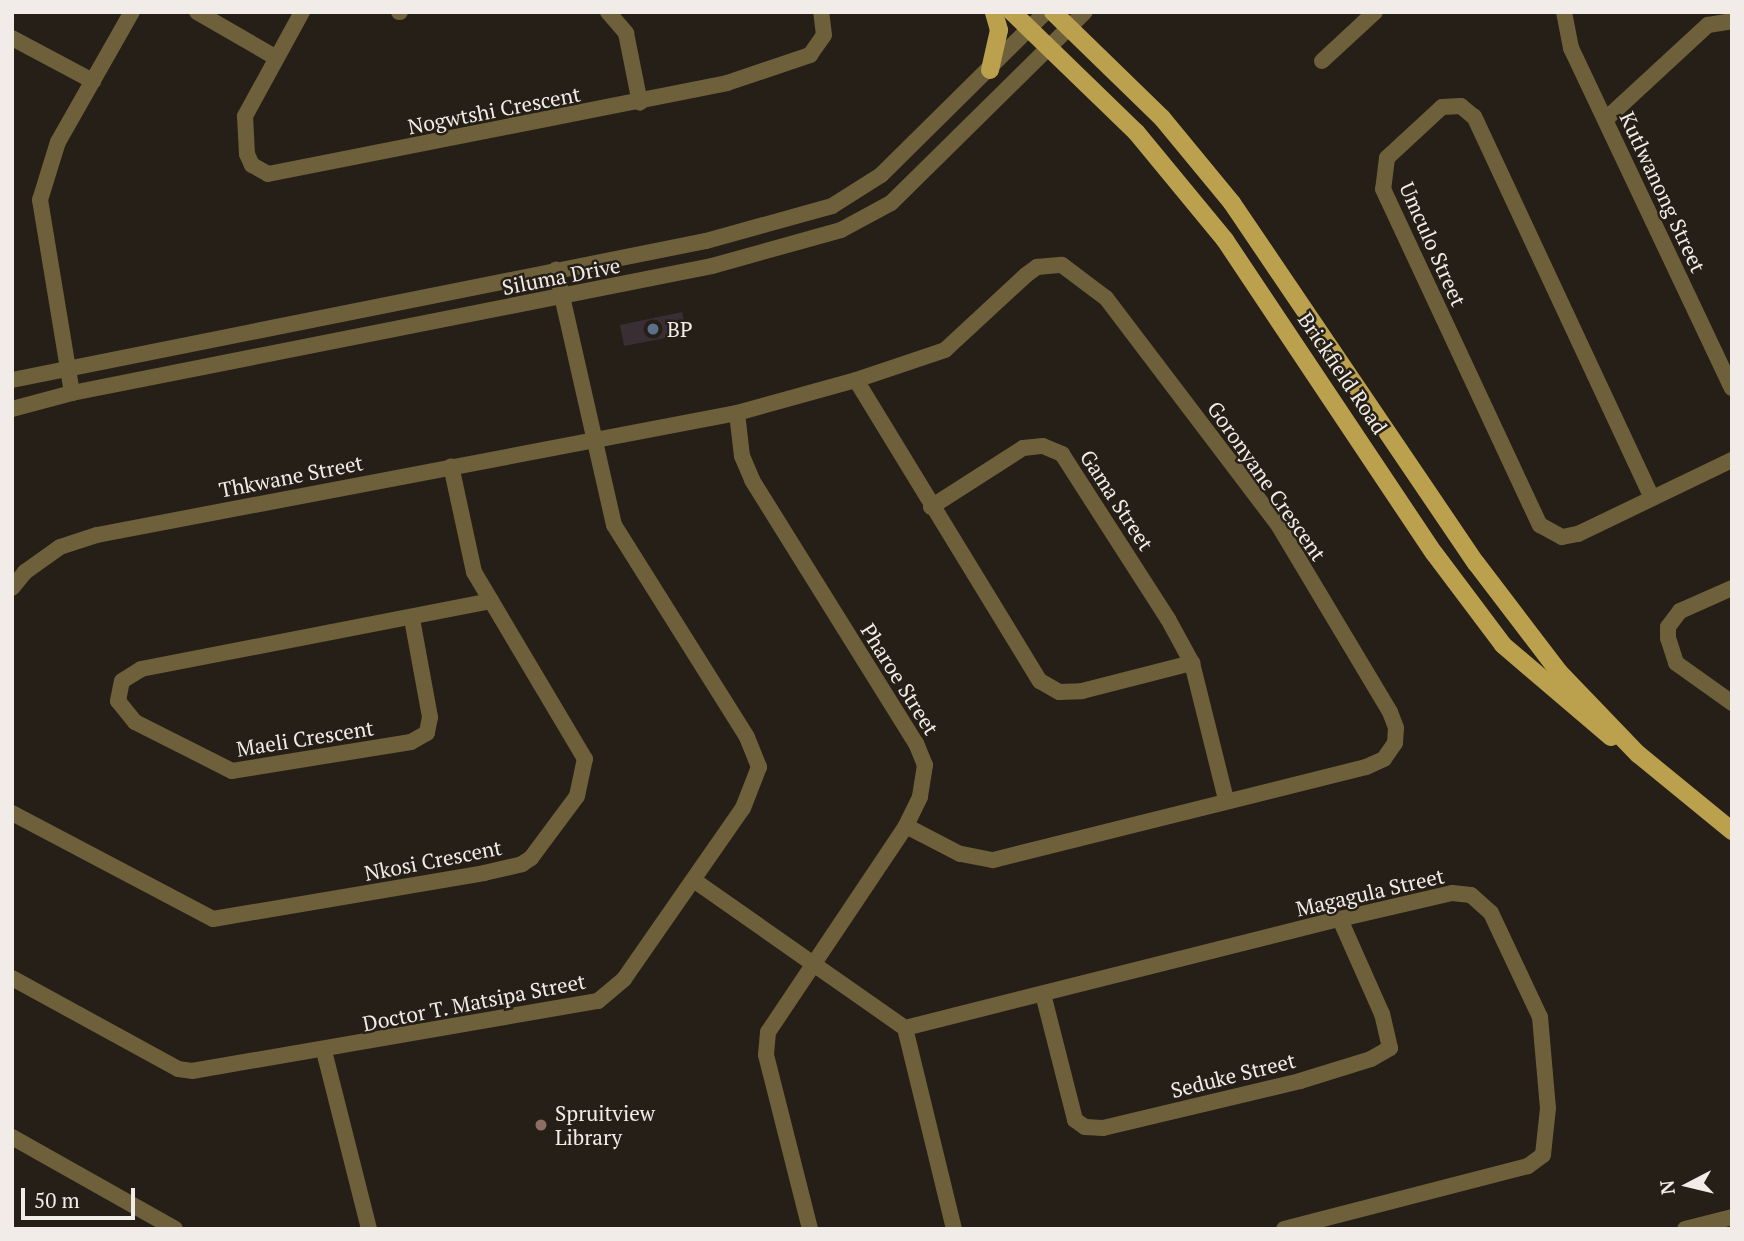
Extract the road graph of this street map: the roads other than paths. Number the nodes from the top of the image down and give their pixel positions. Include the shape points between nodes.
1 (132, 12) edge
2 (197, 12) edge
3 (302, 12) edge
4 (608, 12) edge
5 (821, 12) edge
6 (995, 12) edge
7 (1012, 12) edge
8 (1046, 12) edge
9 (1053, 12) edge
10 (1085, 12) edge
11 (1375, 12) edge
12 (1564, 12) edge
13 (1732, 21) edge
14 (1069, 28) junction
15 (1030, 30) junction
16 (12, 38) edge
17 (1051, 47) junction
18 (275, 57) junction
19 (1322, 61) dead end
20 (990, 70) junction
21 (93, 81) junction
22 (640, 103) junction
23 (1606, 119) junction
24 (556, 269) junction
25 (565, 297) junction
26 (67, 365) junction
27 (12, 380) edge
28 (856, 380) junction
29 (1732, 388) edge
30 (72, 393) junction
31 (12, 409) edge
32 (737, 413) junction
33 (594, 438) junction
34 (1732, 460) edge
35 (451, 466) junction
36 (1652, 498) junction
37 (931, 507) junction
38 (12, 588) edge
39 (1732, 589) edge
40 (491, 601) junction
41 (412, 619) junction
42 (1192, 663) junction
43 (1732, 704) edge
44 (1638, 754) junction
45 (1226, 799) junction
46 (12, 813) edge
47 (906, 826) junction
48 (1732, 831) edge
49 (695, 881) junction
50 (1340, 919) junction
51 (813, 962) junction
52 (12, 978) edge
53 (1043, 993) junction
54 (905, 1028) junction
55 (324, 1051) junction
56 (12, 1137) edge
57 (1732, 1217) edge
58 (175, 1229) edge
59 (369, 1229) edge
60 (810, 1229) edge
61 (954, 1229) edge
62 (1284, 1229) edge
63 (1685, 1229) edge

1 - 21 street
2 - 18 street
3 - 18 street, Nogwtshi Crescent
4 - 22 street via 630,44
5 - 22 street, Nogwtshi Crescent via 824,35 810,55 727,83
6 - 20 main road via 999,30
7 - 15 main road, Brickfield Road
8 - 15 street, Siluma Drive
9 - 14 main road, Brickfield Road
10 - 14 street, Siluma Drive
11 - 19 street
12 - 23 street, Kutlwanong Street via 1571,48
13 - 23 street via 1708,25
14 - 17 street, Siluma Drive
14 - 44 main road, Brickfield Road via 1162,118 1232,203 1512,613 1559,672
15 - 17 main road, Brickfield Road
15 - 20 street, Siluma Drive
16 - 21 street
17 - 25 street, Siluma Drive via 891,203 869,218 746,258
17 - 44 main road, Brickfield Road via 1136,132 1225,240 1434,553 1503,645 1578,713
18 - 22 street, Nogwtshi Crescent via 243,126 252,165 268,174
20 - 24 street, Siluma Drive via 898,159 848,199 741,233
21 - 26 street via 47,167 40,201
23 - 29 street, Kutlwanong Street
24 - 25 street, Doctor T. Matsipa Street
24 - 26 street, Siluma Drive
25 - 30 street, Siluma Drive
25 - 33 street, Doctor T. Matsipa Street
26 - 27 street, Siluma Drive
26 - 30 street
28 - 32 street, Goronyane Crescent
28 - 37 street
28 - 45 street, Goronyane Crescent via 954,345 1037,267 1050,264 1072,269 1106,298 1277,523 1396,728 1392,750 1378,763
30 - 31 street, Siluma Drive
32 - 33 street, Goronyane Crescent
32 - 47 street, Pharoe Street via 742,456 752,480 922,755 923,787
33 - 35 street, Thkwane Street
33 - 49 street, Doctor T. Matsipa Street via 614,525 757,757 756,783
34 - 36 street, Umculo Street
35 - 38 street, Thkwane Street via 80,539 39,562
35 - 40 street, Nkosi Crescent via 474,572
36 - 36 street, Umculo Street via 1570,537 1554,535 1540,525 1384,189 1387,158 1442,107 1461,106 1474,117
37 - 42 street via 1031,671 1048,688 1082,691
37 - 42 street, Gama Street via 1023,447 1043,446 1062,454
39 - 43 street via 1680,611 1668,627 1668,638 1676,663
40 - 41 street, Maeli Crescent
40 - 46 street, Nkosi Crescent via 585,759 577,796 547,841 522,864 213,919
41 - 41 street, Maeli Crescent via 141,669 122,681 118,701 135,722 232,771 411,742 427,733 430,718
42 - 45 street, Gama Street
44 - 48 main road, Brickfield Road
45 - 47 street, Goronyane Crescent via 992,860 960,854
47 - 51 street, Pharoe Street
49 - 51 street
49 - 55 street, Doctor T. Matsipa Street via 605,998
50 - 53 street, Magagula Street
50 - 53 street, Seduke Street via 1382,1013 1390,1048 1371,1059 1310,1078 1103,1128 1085,1127 1075,1120
50 - 62 street, Magagula Street via 1452,893 1481,901 1541,1017 1547,1144 1539,1159 1528,1166
51 - 54 street
51 - 60 street, Pharoe Street via 772,1025 766,1048
52 - 55 street, Doctor T. Matsipa Street via 178,1069 205,1070
53 - 54 street, Magagula Street
54 - 61 street
55 - 59 street
56 - 58 street
57 - 63 street

